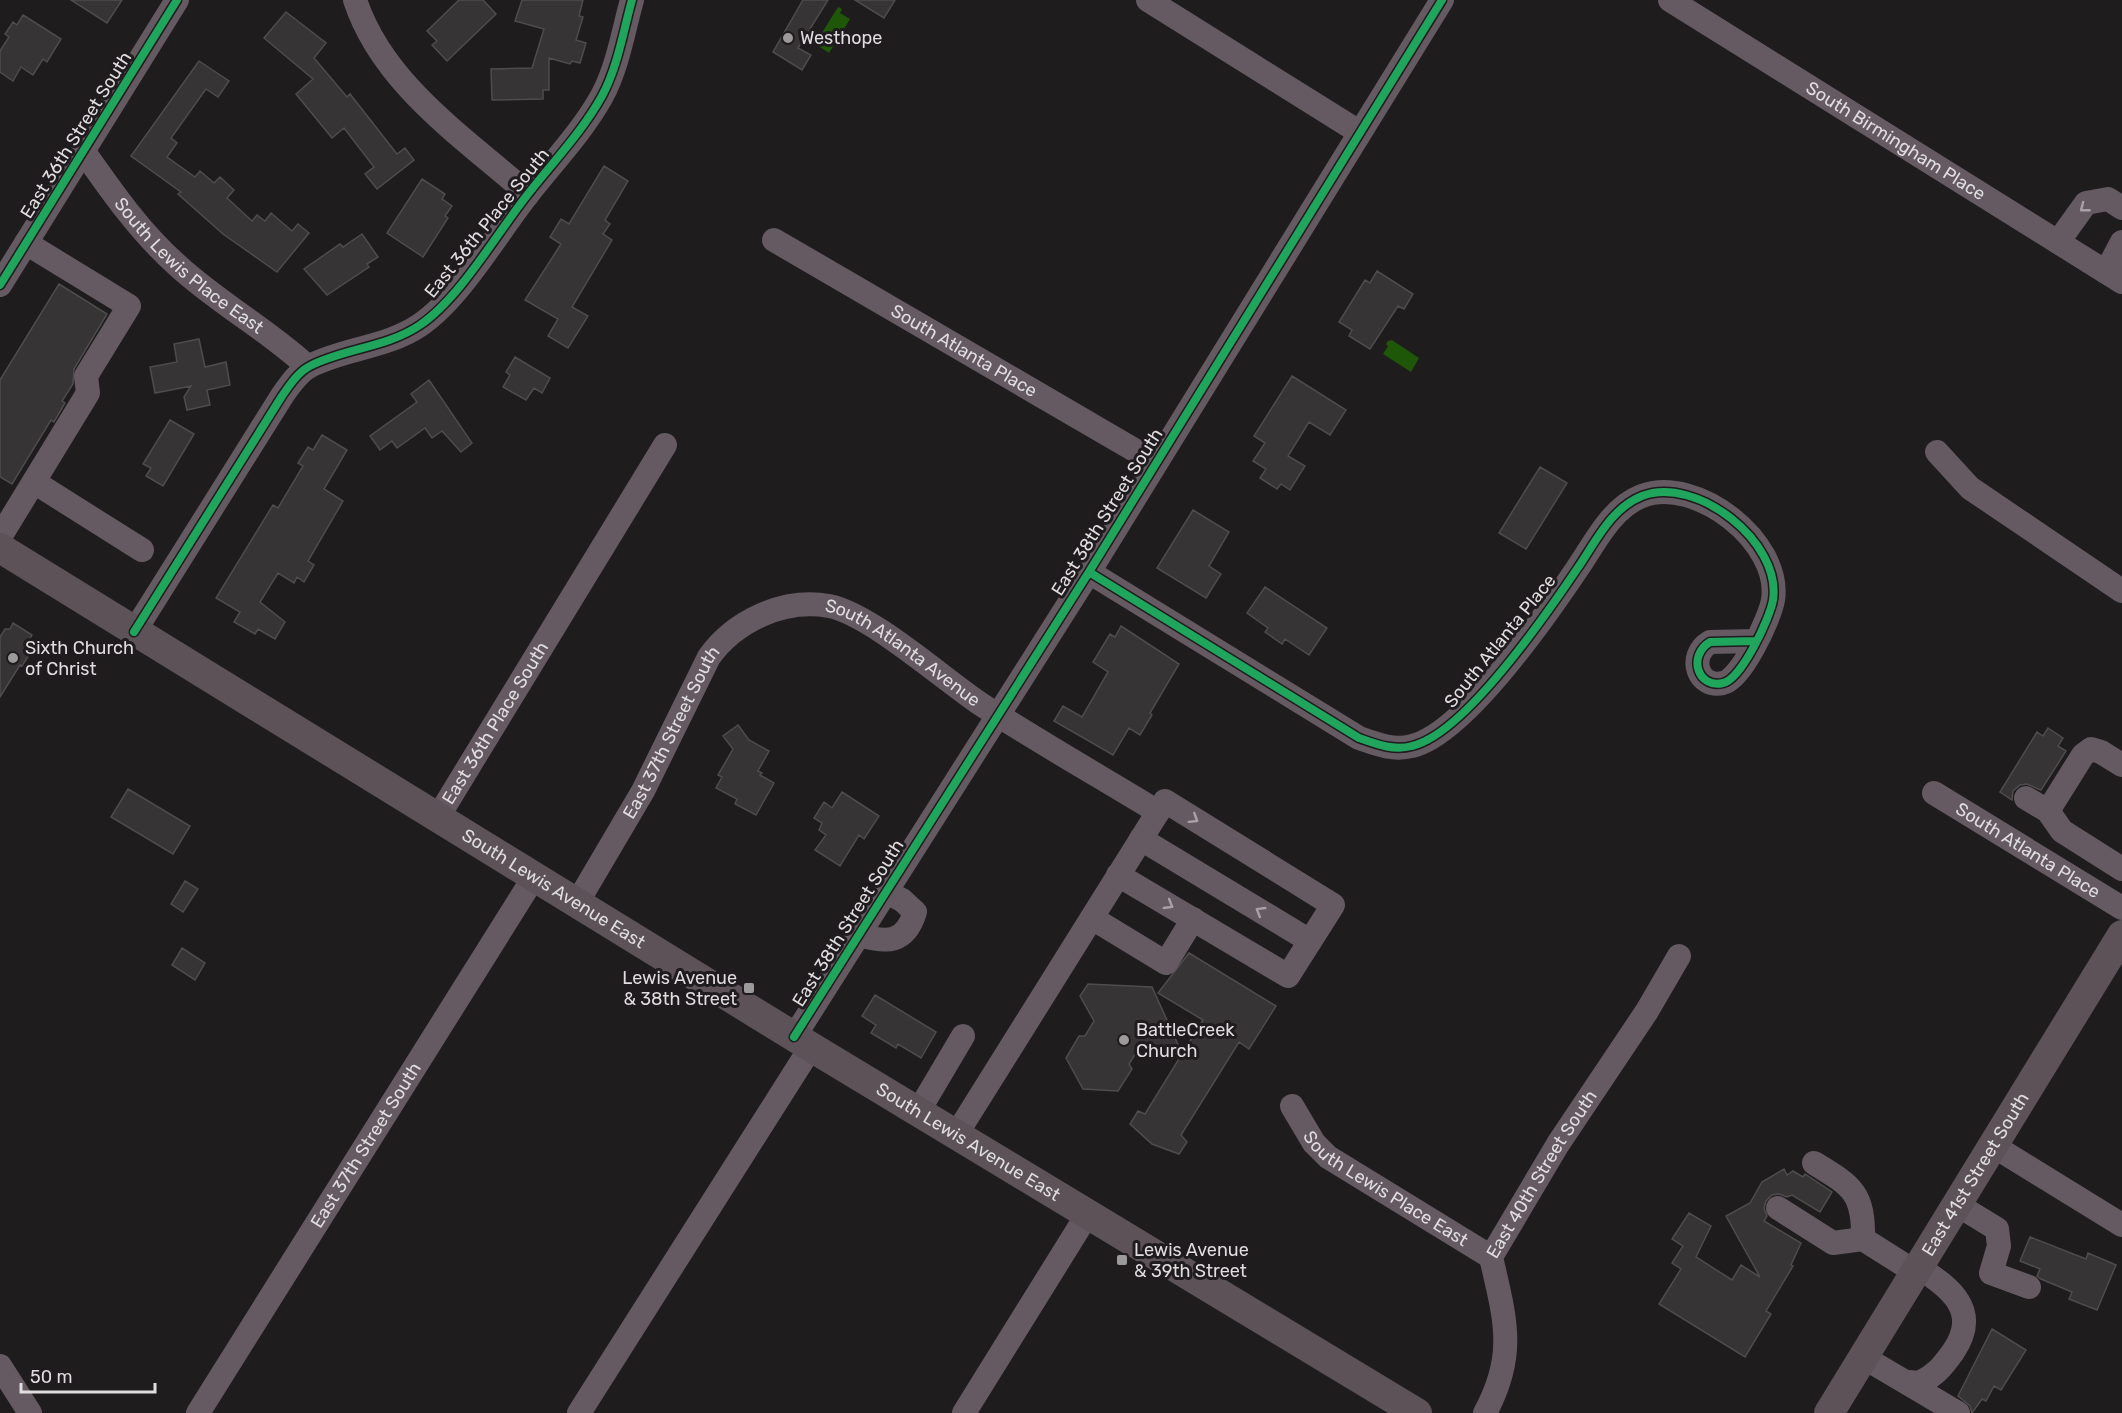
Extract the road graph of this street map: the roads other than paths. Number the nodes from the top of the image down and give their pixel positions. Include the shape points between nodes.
1 (177, 0) edge
2 (355, 0) edge
3 (632, 0) edge
4 (1148, 0) edge
5 (1442, 0) edge
6 (1670, 0) edge
7 (1359, 132) junction
8 (84, 152) junction
9 (528, 194) junction
10 (2122, 208) edge
11 (774, 240) dead end
12 (2058, 242) junction
13 (2122, 242) edge
14 (26, 243) junction
15 (2114, 277) edge
16 (0, 285) edge
17 (308, 367) junction
18 (664, 445) dead end
19 (1937, 452) dead end
20 (1155, 462) junction
21 (34, 482) junction
22 (0, 537) edge
23 (0, 548) edge
24 (142, 550) dead end
25 (1089, 572) junction
26 (2122, 591) edge
27 (803, 605) joint
28 (134, 632) junction
29 (1755, 641) dead end
30 (998, 715) junction
31 (2122, 765) edge
32 (1934, 793) dead end
33 (2026, 798) dead end
34 (2048, 811) junction
35 (1158, 812) junction
36 (438, 817) junction
37 (1141, 839) junction
38 (2122, 868) edge
39 (1118, 875) junction
40 (534, 877) junction
41 (886, 892) junction
42 (577, 903) junction
43 (2122, 908) edge
44 (1092, 918) junction
45 (1193, 920) junction
46 (859, 935) junction
47 (2122, 935) edge
48 (1310, 941) junction
49 (1679, 956) dead end
50 (963, 1036) dead end
51 (803, 1042) junction
52 (1292, 1106) dead end
53 (918, 1112) junction
54 (956, 1135) junction
55 (1992, 1145) junction
56 (1814, 1163) dead end
57 (1956, 1204) junction
58 (1778, 1208) dead end
59 (1087, 1215) junction
60 (2122, 1225) edge
61 (1863, 1239) junction
62 (1491, 1257) junction
63 (1917, 1269) junction
64 (2029, 1287) dead end
65 (1863, 1357) junction
66 (0, 1366) edge
67 (1909, 1382) junction
68 (30, 1413) edge
69 (198, 1413) edge
70 (579, 1413) edge
71 (964, 1413) edge
72 (1417, 1413) edge
73 (1485, 1413) edge
74 (1829, 1413) edge
75 (1958, 1413) edge

1 - 8 street, East 36th Street South
2 - 9 street via 369,34 428,109
3 - 9 street, East 36th Place South via 615,64 602,95 574,138
4 - 7 street
5 - 7 street, East 38th Street South
6 - 12 street, South Birmingham Place
7 - 20 street, East 38th Street South
8 - 14 street, East 36th Street South
8 - 17 street, South Lewis Place East via 121,203 177,266 275,337
9 - 17 street, East 36th Place South via 466,277 421,324 392,340
10 -> 12 street via 2108,199 2086,203
11 - 20 street, South Atlanta Place
12 - 15 street, South Birmingham Place
13 - 15 street
14 - 16 street, East 36th Street South
14 - 21 street via 129,306 86,376 88,393
17 - 28 street via 282,396
18 - 36 street, East 36th Place South
19 - 26 street via 1970,488
20 - 25 street, East 38th Street South
21 - 22 street
21 - 24 street
23 - 28 main road, South Lewis Avenue East
25 - 29 street, South Atlanta Place via 1359,738 1398,749 1430,740 1458,718 1554,603 1614,514 1642,496 1668,491 1691,495 1722,511 1761,551 1772,579 1773,599
25 - 30 street, East 38th Street South
27 - 30 street, South Atlanta Avenue via 829,606 853,615
27 - 42 street, East 37th Street South via 774,610 744,624 722,639 708,657 644,791
28 - 36 main road, South Lewis Avenue East
30 - 35 street, South Atlanta Avenue
30 - 41 street, East 38th Street South
31 - 34 street via 2091,749 2083,754
32 - 43 street, South Atlanta Place
33 - 34 street
34 - 38 street via 2062,831
35 - 37 street
35 -> 48 street via 1165,801 1333,905
36 - 40 main road, South Lewis Avenue East
37 - 39 street
48 -> 37 street
39 - 44 street
39 -> 45 street
40 - 42 main road, South Lewis Avenue East
40 - 69 street, East 37th Street South
41 - 46 street, East 38th Street South
41 - 46 street via 915,912 911,926 896,939 880,941
42 - 51 main road, South Lewis Avenue East
44 - 45 street via 1166,963
44 - 54 street
45 - 48 street via 1288,976
46 - 51 street, East 38th Street South
47 - 55 main road, East 41st Street South
49 - 62 street, East 40th Street South via 1558,1144
50 - 53 street
51 - 53 main road, South Lewis Avenue East
51 - 70 street, East 38th Street South
52 - 62 street, South Lewis Place East via 1314,1143 1328,1157
53 - 54 main road, South Lewis Avenue East
54 - 59 main road, South Lewis Avenue East
55 - 57 main road, East 41st Street South
55 - 60 street
56 - 61 street via 1856,1195 1863,1211
57 - 63 main road, East 41st Street South
57 - 64 street via 1997,1229 1999,1246 1991,1273
58 - 61 street via 1833,1243
59 - 71 street
59 - 72 main road, South Lewis Avenue East
61 - 63 street
62 - 73 street, East 40th Street South via 1503,1310 1506,1350 1498,1390
63 - 65 main road, East 41st Street South
63 - 67 street via 1946,1284 1961,1308 1964,1326 1962,1338 1942,1367 1919,1383
65 - 67 street
65 - 74 main road, East 41st Street South
66 - 68 street
67 - 75 street

